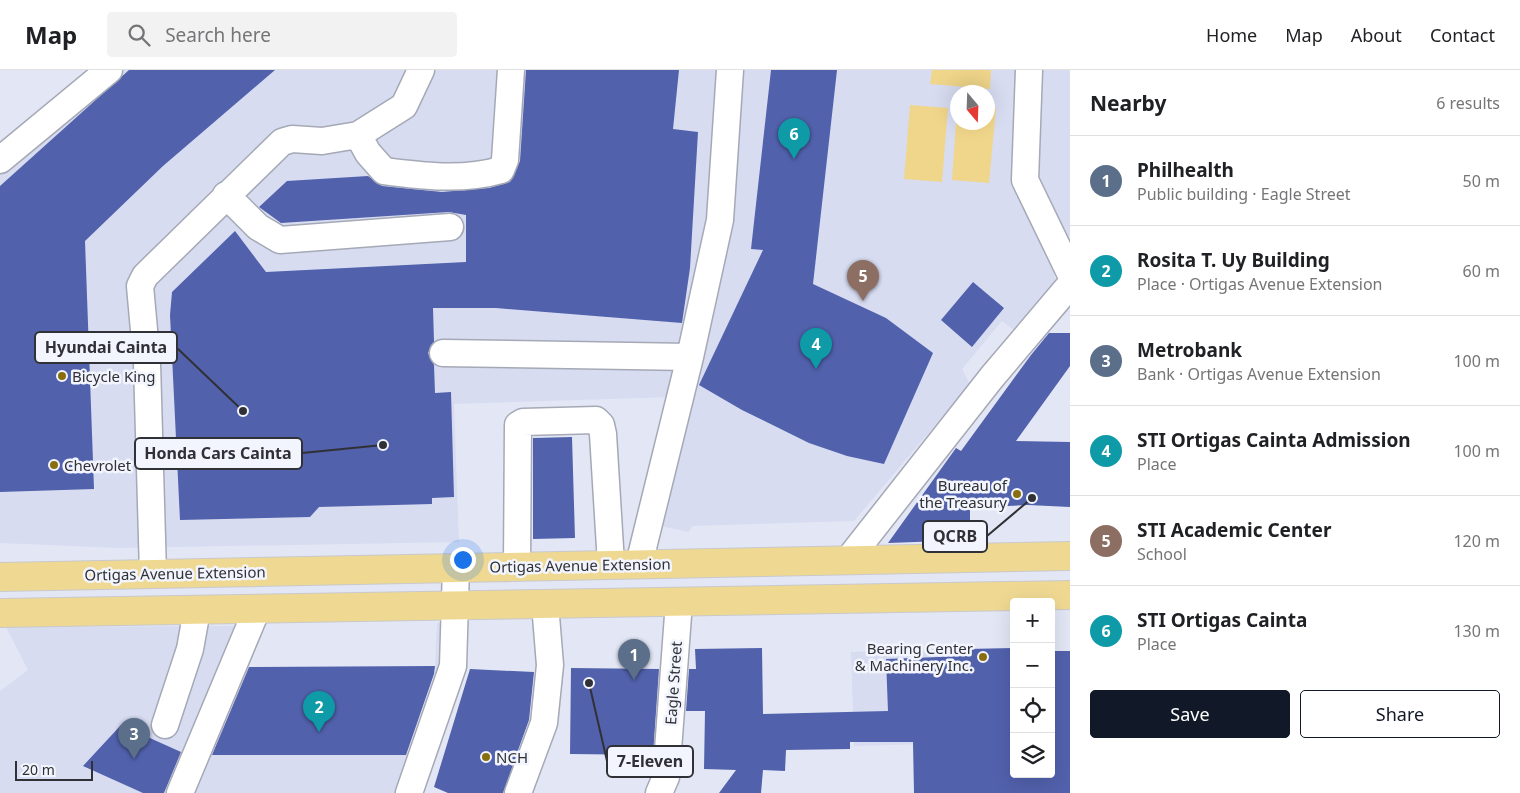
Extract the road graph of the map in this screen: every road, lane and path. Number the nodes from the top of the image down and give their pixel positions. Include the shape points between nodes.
1 (109, 70) edge
2 (421, 70) edge
3 (511, 70) edge
4 (730, 70) edge
5 (1029, 70) edge
6 (358, 135) junction
7 (0, 160) edge
8 (226, 196) junction
9 (450, 227) dead end
10 (1070, 273) edge
11 (1070, 285) edge
12 (443, 353) dead end
13 (690, 357) junction
14 (1070, 556) edge
15 (848, 560) junction
16 (611, 564) junction
17 (639, 564) junction
18 (517, 566) junction
19 (456, 568) junction
20 (153, 574) junction
21 (0, 576) edge
22 (1070, 595) edge
23 (679, 602) junction
24 (545, 604) junction
25 (454, 605) junction
26 (258, 609) junction
27 (197, 610) junction
28 (0, 613) edge
29 (166, 725) dead end
30 (180, 793) edge
31 (410, 793) edge
32 (518, 793) edge
33 (659, 793) edge

1 - 7 street
2 - 6 street via 404,106
3 - 6 street via 505,160 501,170 486,174 428,177 384,171
4 - 13 street via 720,220
5 - 10 street via 1025,180
6 - 8 street via 322,141 292,139 282,142
8 - 9 street via 258,227 280,240
8 - 20 street via 152,267 140,286 157,363
11 - 15 street via 992,377
12 - 13 street
13 - 17 street
14 - 15 main road, Ortigas Avenue Extension
15 - 17 main road, Ortigas Avenue Extension
16 - 17 main road, Ortigas Avenue Extension
16 - 18 main road, Ortigas Avenue Extension
16 - 18 street via 603,434 596,420 523,422 518,425
18 - 19 main road, Ortigas Avenue Extension
19 - 20 main road, Ortigas Avenue Extension
19 - 25 street
20 - 21 main road, Ortigas Avenue Extension
22 - 23 main road
23 - 24 main road
23 - 33 street, Eagle Street via 666,777
24 - 25 main road
24 - 32 street via 550,665 544,722
25 - 26 main road
25 - 31 street via 453,666
26 - 27 main road
26 - 30 street
27 - 28 main road
27 - 29 street via 190,649

